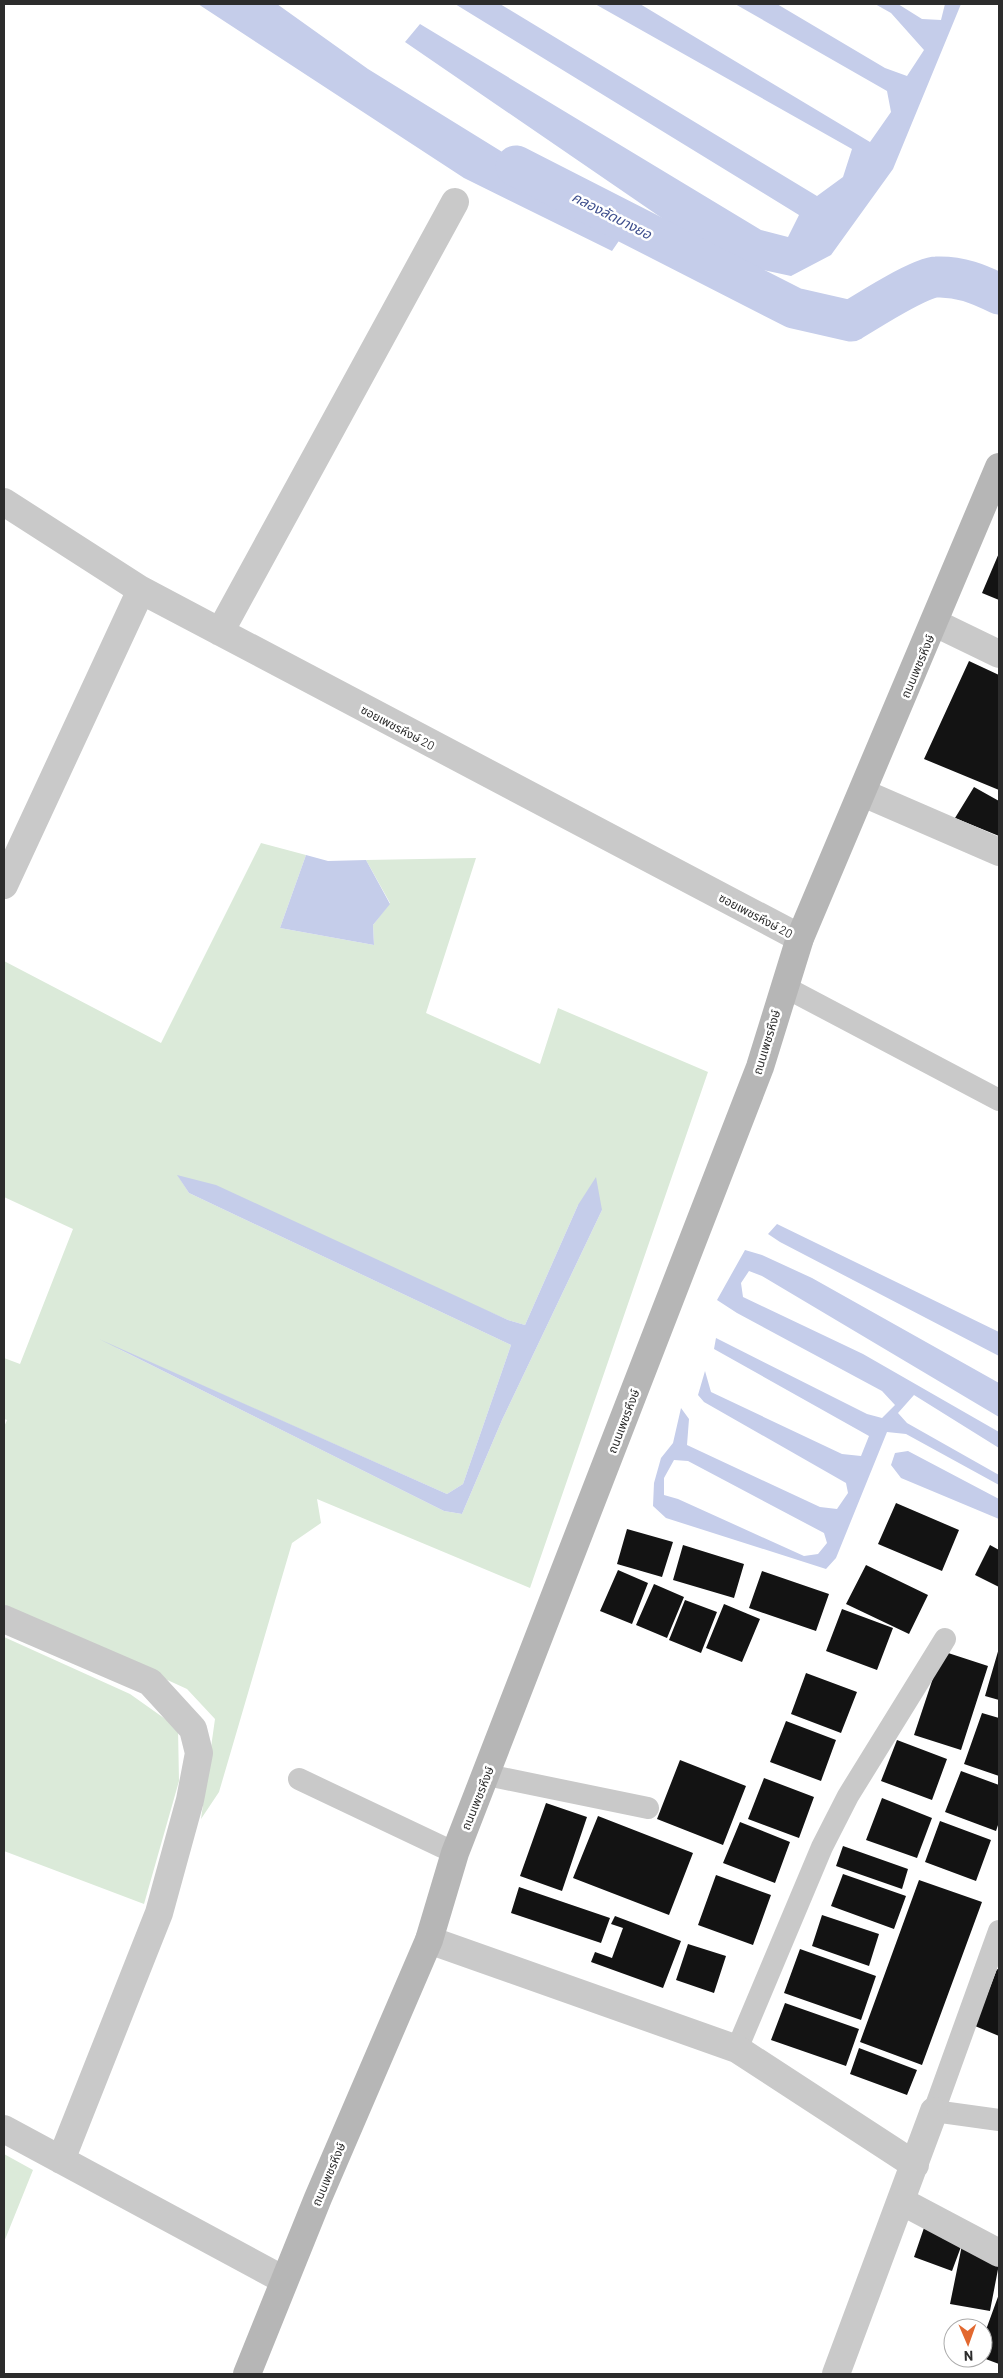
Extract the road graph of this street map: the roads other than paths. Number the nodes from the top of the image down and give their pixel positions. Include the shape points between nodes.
1 (455, 202) dead end
2 (999, 467) edge
3 (4, 502) edge
4 (141, 590) junction
5 (935, 623) junction
6 (220, 632) junction
7 (999, 654) edge
8 (863, 793) junction
9 (999, 852) edge
10 (4, 885) edge
11 (800, 938) junction
12 (783, 986) junction
13 (999, 1100) edge
14 (4, 1619) edge
15 (945, 1639) dead end
16 (487, 1775) junction
17 (299, 1780) dead end
18 (648, 1808) dead end
19 (455, 1853) junction
20 (999, 1931) edge
21 (429, 1940) junction
22 (737, 2049) junction
23 (934, 2111) junction
24 (999, 2120) edge
25 (4, 2129) edge
26 (62, 2160) junction
27 (915, 2165) junction
28 (902, 2201) junction
29 (999, 2254) edge
30 (284, 2280) junction
31 (247, 2374) edge
32 (836, 2374) edge

1 - 6 street
2 - 5 main road, ถนนเพชรหึงษ์
3 - 4 street, ซอยเพชรหึงษ์ 20
4 - 6 street, ซอยเพชรหึงษ์ 20
4 - 10 street
5 - 7 street
5 - 8 main road, ถนนเพชรหึงษ์
6 - 11 street, ซอยเพชรหึงษ์ 20
8 - 9 street
8 - 11 main road, ถนนเพชรหึงษ์
11 - 12 main road, ถนนเพชรหึงษ์
12 - 13 lane
12 - 16 main road, ถนนเพชรหึงษ์ via 756,1076
14 - 26 street via 150,1682 193,1729 199,1752 190,1800 159,1913
15 - 22 lane via 848,1796 822,1846
16 - 18 lane
16 - 19 main road, ถนนเพชรหึงษ์
17 - 19 lane
19 - 21 main road, ถนนเพชรหึงษ์
20 - 23 lane
21 - 22 street
21 - 30 main road, ถนนเพชรหึงษ์
22 - 27 street
23 - 24 lane
23 - 27 street
25 - 26 street
26 - 30 street
27 - 28 street
28 - 29 street
28 - 32 street
30 - 31 main road, ถนนเพชรหึงษ์

